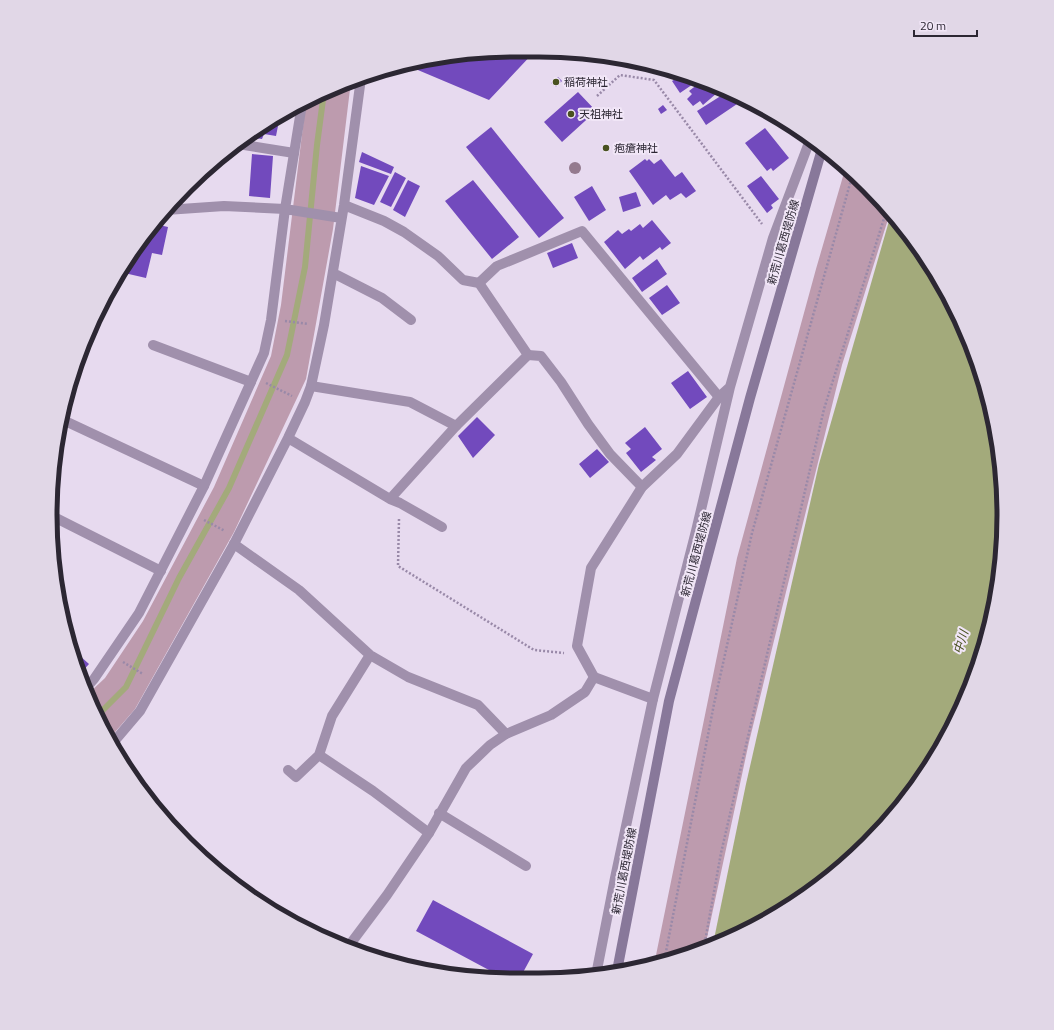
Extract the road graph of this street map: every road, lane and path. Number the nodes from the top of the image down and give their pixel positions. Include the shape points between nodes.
1 (360, 84) edge
2 (597, 96) dead end
3 (301, 110) edge
4 (245, 145) edge
5 (808, 145) edge
6 (294, 153) junction
7 (821, 154) edge
8 (851, 180) edge
9 (344, 206) junction
10 (174, 209) edge
11 (285, 210) junction
12 (885, 215) edge
13 (341, 218) junction
14 (773, 238) junction
15 (333, 273) junction
16 (479, 283) junction
17 (271, 320) junction
18 (411, 320) dead end
19 (324, 325) junction
20 (153, 345) dead end
21 (528, 355) junction
22 (252, 379) junction
23 (311, 386) junction
24 (730, 387) junction
25 (719, 397) junction
26 (305, 402) junction
27 (67, 422) edge
28 (456, 426) junction
29 (288, 438) junction
30 (204, 486) junction
31 (642, 487) junction
32 (395, 501) junction
33 (191, 512) junction
34 (57, 519) edge
35 (442, 527) dead end
36 (236, 541) junction
37 (161, 571) junction
38 (111, 655) junction
39 (370, 655) junction
40 (582, 655) junction
41 (594, 677) junction
42 (157, 681) junction
43 (90, 684) edge
44 (653, 699) junction
45 (506, 734) junction
46 (116, 740) edge
47 (319, 755) junction
48 (288, 770) dead end
49 (439, 813) junction
50 (429, 833) junction
51 (526, 866) dead end
52 (351, 942) edge
53 (705, 942) edge
54 (665, 955) edge
55 (618, 966) edge
56 (597, 969) edge

1 - 9 street
2 - 14 path via 620,75 654,80
3 - 6 street
4 - 6 street
5 - 14 street
6 - 11 street
7 - 55 main road, 新荒川葛西堤防線 via 750,398 669,701
8 - 54 path via 752,533 714,704
9 - 13 street
9 - 16 street via 384,221 404,232 438,256 463,280
10 - 11 street via 224,206
11 - 13 street
11 - 17 street
12 - 53 path via 824,409 721,853
13 - 15 street
14 - 24 street
15 - 18 street via 382,298
15 - 19 street
16 - 21 street
16 - 25 street via 497,266 582,231
17 - 19 path
17 - 22 street via 264,352
19 - 23 street
20 - 22 street
21 - 28 street
21 - 31 street via 541,356 610,454
22 - 26 path
22 - 30 street
23 - 26 street
23 - 28 street via 410,402
24 - 25 street
24 - 44 street
25 - 31 street via 677,454
26 - 29 street
27 - 30 street
28 - 32 street
29 - 32 street
29 - 36 street
30 - 33 street
31 - 40 street via 591,568 577,646
32 - 35 street
32 - 40 path via 398,566 534,650
33 - 36 path
33 - 37 street
34 - 37 street
36 - 39 street via 300,590
36 - 42 street
37 - 38 street via 139,613
38 - 42 path
38 - 43 street
39 - 45 street via 408,677 478,705
39 - 47 street via 332,716
40 - 41 street
41 - 44 street
41 - 45 street via 585,692 551,715
42 - 46 street via 140,711
44 - 56 street
45 - 49 street via 466,768
47 - 48 street via 296,777
47 - 50 street via 374,791
49 - 50 street
49 - 51 street
50 - 52 street

